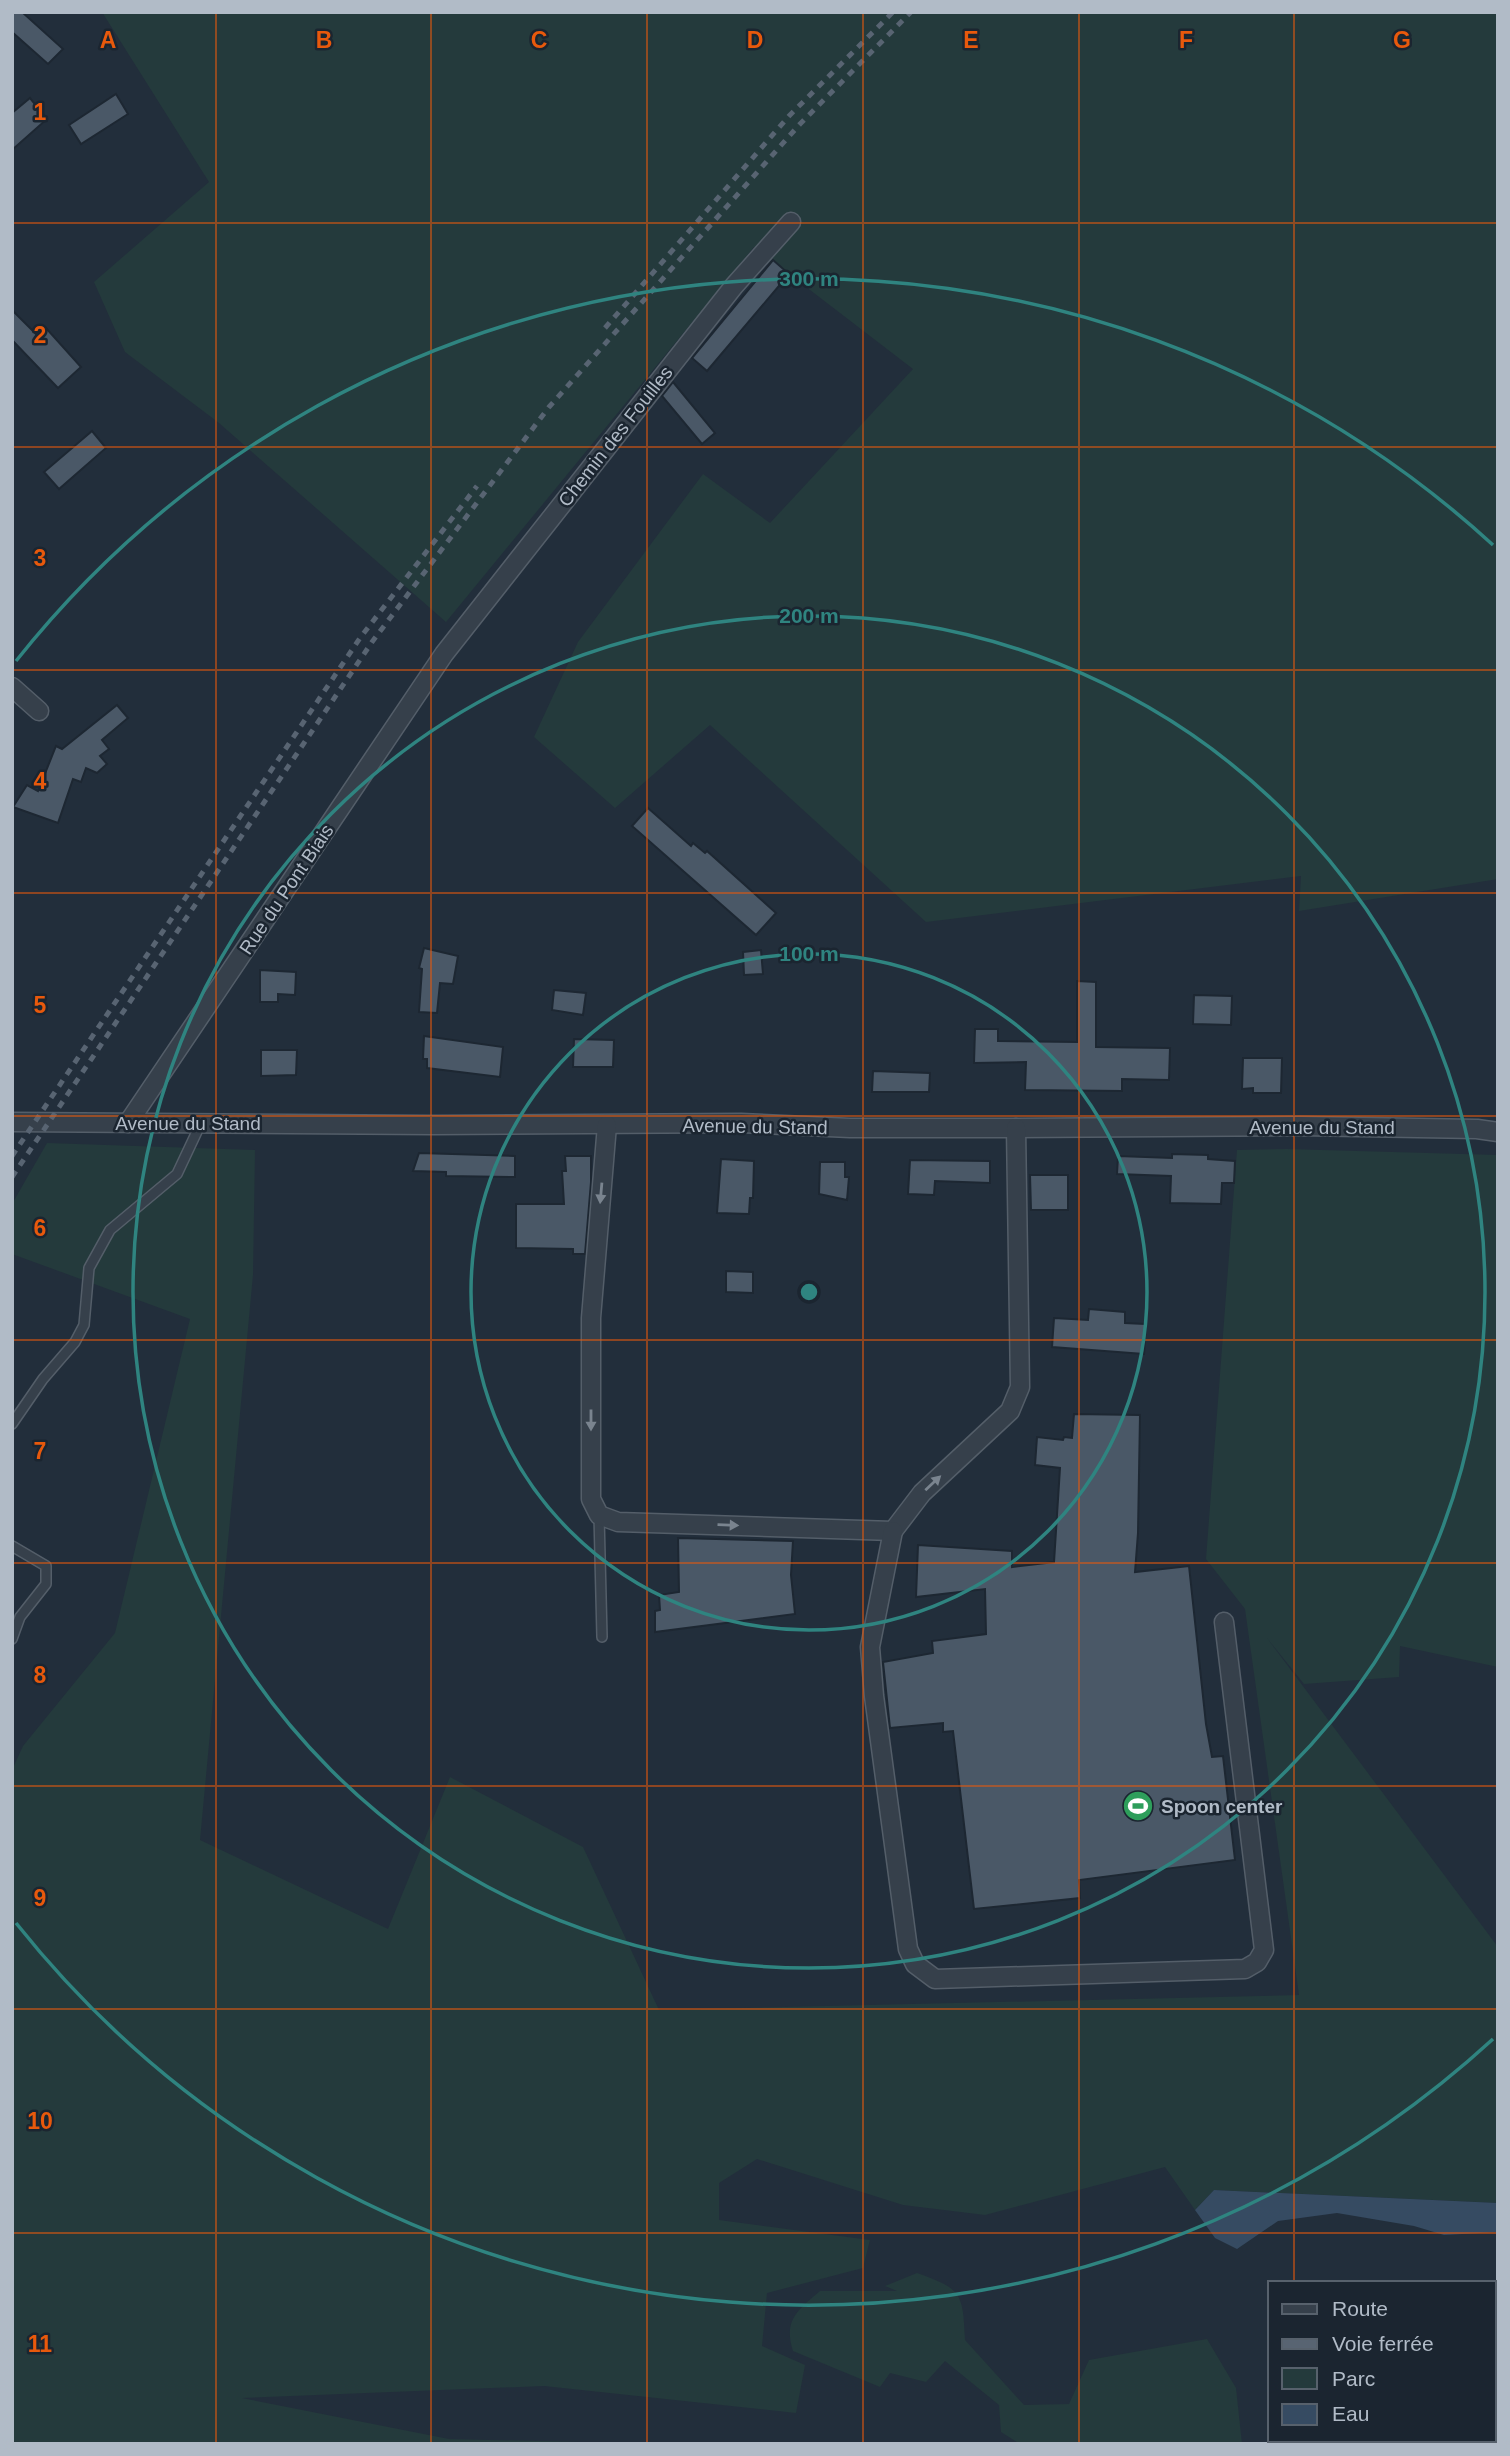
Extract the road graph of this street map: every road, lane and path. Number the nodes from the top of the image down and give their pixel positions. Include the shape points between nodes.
1 (791, 222) dead end
2 (444, 654) joint
3 (12, 687) edge
4 (39, 711) dead end
5 (12, 1122) edge
6 (128, 1123) junction
7 (201, 1123) junction
8 (607, 1125) junction
9 (1016, 1128) junction
10 (1498, 1132) edge
11 (12, 1424) edge
12 (599, 1516) junction
13 (893, 1531) junction
14 (12, 1546) edge
15 (1224, 1622) dead end
16 (602, 1637) dead end
17 (12, 1639) edge

1 - 2 street, Chemin des Fouilles via 734,286
2 - 6 street, Rue du Pont Biais
3 - 4 street
5 - 6 street, Avenue du Stand
6 - 7 street, Avenue du Stand
7 - 8 street, Avenue du Stand
7 - 11 lane via 177,1174 110,1230 89,1268 84,1325
8 - 9 street, Avenue du Stand
8 -> 12 street via 591,1318 591,1499
9 - 10 street, Avenue du Stand via 1300,1126
13 -> 9 street via 922,1493 1010,1411 1020,1387
12 -> 13 street via 618,1522
12 - 16 lane
13 - 15 street via 870,1647 874,1696 908,1949 915,1964 935,1979 1245,1969 1257,1962 1264,1950
14 - 17 lane via 46,1566 46,1584 20,1617

